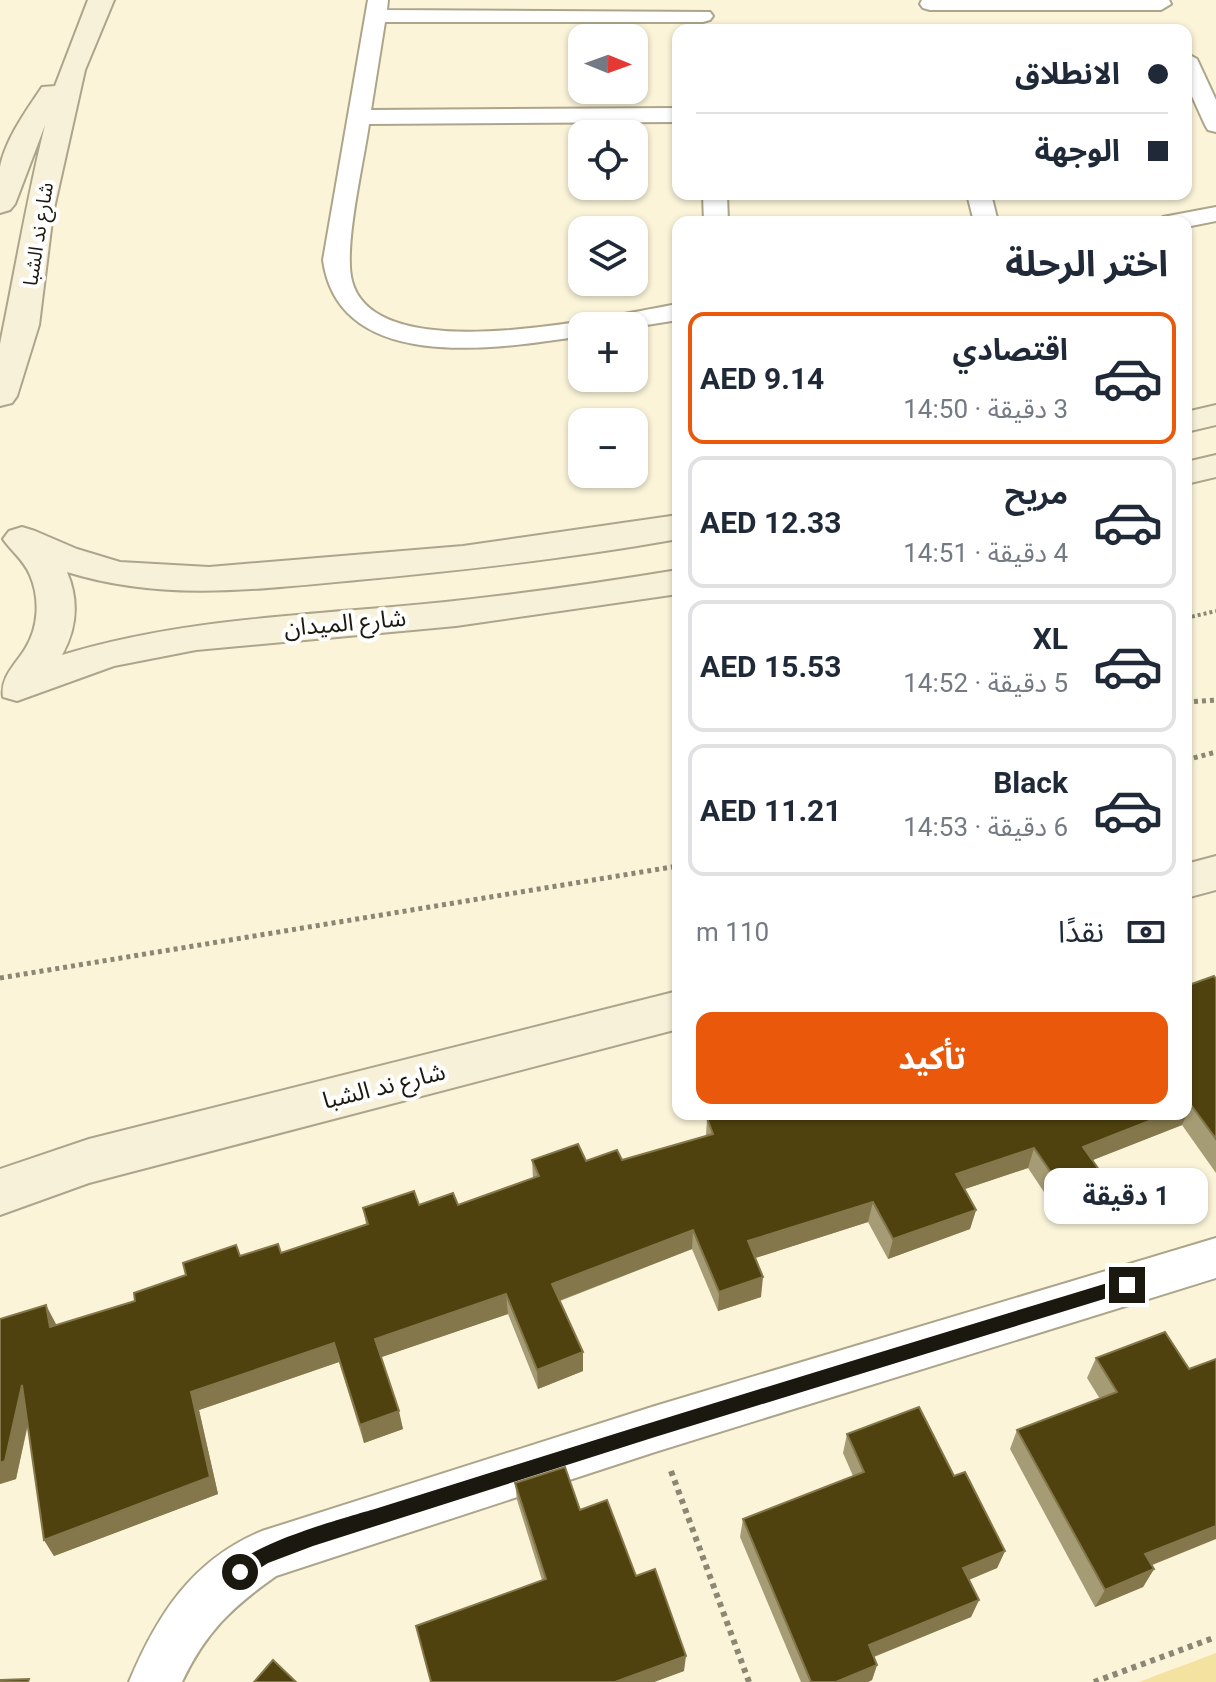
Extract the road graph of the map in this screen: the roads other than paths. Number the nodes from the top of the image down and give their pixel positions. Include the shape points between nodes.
1 (101, 0) edge
2 (930, 2) edge
3 (1162, 7) edge
4 (377, 8) edge
5 (703, 15) edge
6 (936, 24) edge
7 (72, 70) junction
8 (1192, 72) edge
9 (672, 115) edge
10 (359, 117) junction
11 (1216, 125) edge
12 (0, 204) edge
13 (1216, 214) edge
14 (1192, 218) edge
15 (672, 313) edge
16 (648, 317) edge
17 (568, 330) edge
18 (0, 396) edge
19 (1216, 415) edge
20 (1192, 421) edge
21 (1216, 466) edge
22 (1192, 472) edge
23 (672, 528) edge
24 (12, 533) edge
25 (672, 583) edge
26 (9, 694) edge
27 (1216, 873) edge
28 (1192, 879) edge
29 (672, 1012) edge
30 (89, 1161) junction
31 (0, 1173) edge
32 (0, 1192) edge
33 (1216, 1258) edge
34 (155, 1682) edge

1 - 7 street, شارع ند الشبا
2 - 3 street
2 - 6 street
4 - 5 street
4 - 10 street
7 - 12 street, شارع ند الشبا via 31,125
7 - 18 street, شارع ند الشبا via 38,213 23,325
8 - 11 street
9 - 10 street
10 - 17 street via 335,276 353,305 392,328 448,340
13 - 14 street
15 - 16 street
19 - 20 street
21 - 22 street
23 - 24 street via 461,559 219,579 132,576 79,564
24 - 26 street via 50,569 58,606 47,646
25 - 26 street, شارع الميدان via 472,611 159,640 62,667
27 - 28 street
29 - 30 street, شارع ند الشبا
30 - 31 street, شارع ند الشبا
30 - 32 street, شارع ند الشبا
33 - 34 street via 655,1429 262,1556 217,1588 179,1632

